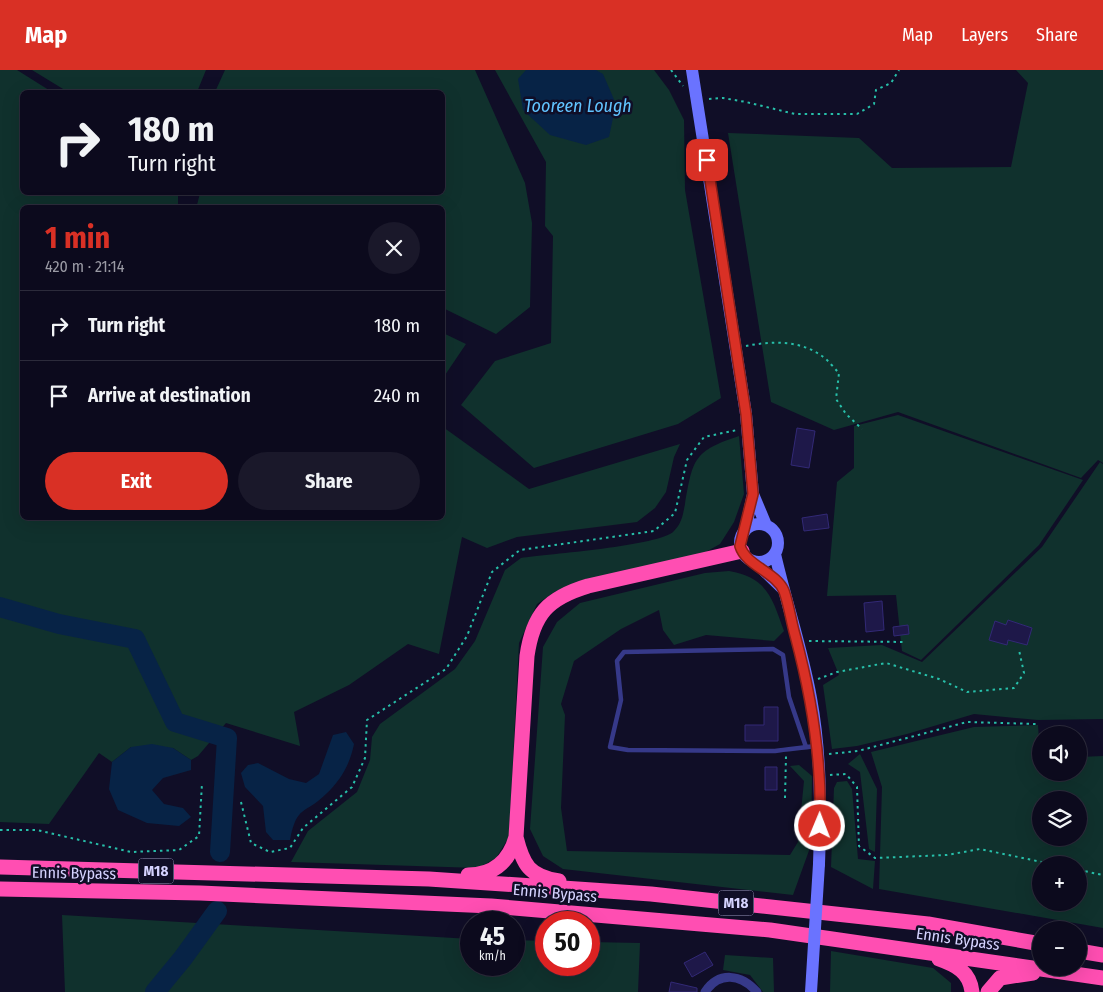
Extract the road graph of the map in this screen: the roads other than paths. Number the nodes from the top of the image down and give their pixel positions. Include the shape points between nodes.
1 (692, 70) edge
2 (753, 494) junction
3 (766, 525) junction
4 (745, 530) junction
5 (742, 551) junction
6 (775, 554) junction
7 (755, 562) junction
8 (783, 589) junction
9 (814, 750) junction
10 (516, 837) junction
11 (0, 867) edge
12 (429, 879) junction
13 (0, 889) edge
14 (651, 894) junction
15 (1032, 942) edge
16 (915, 950) junction
17 (1087, 952) edge
18 (1103, 955) edge
19 (1032, 966) edge
20 (1032, 973) edge
21 (1087, 975) edge
22 (1103, 978) edge
23 (704, 992) edge
24 (757, 992) edge
25 (811, 992) edge
26 (972, 992) edge
27 (988, 992) edge

1 - 2 main road via 736,349
2 - 3 main road
2 - 4 main road
3 - 4 main road via 751,526
3 - 6 main road via 778,537
4 - 5 main road via 741,538
5 - 7 main road
5 - 10 highway via 566,592 544,609 529,638
6 - 7 main road via 770,560
6 - 8 main road
7 - 8 main road
8 - 9 main road via 807,682
9 - 9 lane via 628,750 610,747 621,700 617,661 624,652 773,649 783,655 789,697
9 - 25 main road, bridge via 820,776 819,864
10 - 12 highway via 508,855 492,872
10 - 14 highway via 524,862 543,878
11 - 12 highway, Ennis Bypass / M18
12 - 14 highway, Ennis Bypass / M18
13 - 16 highway, Ennis Bypass / M18 via 200,893 491,906 761,929
14 - 15 highway, Ennis Bypass / M18 via 928,924
16 - 19 highway, Ennis Bypass / M18
16 - 26 highway via 964,972 971,981
17 - 18 highway
20 - 27 highway via 1000,978
21 - 22 highway, Ennis Bypass / M18
23 - 24 street via 725,976 744,981

